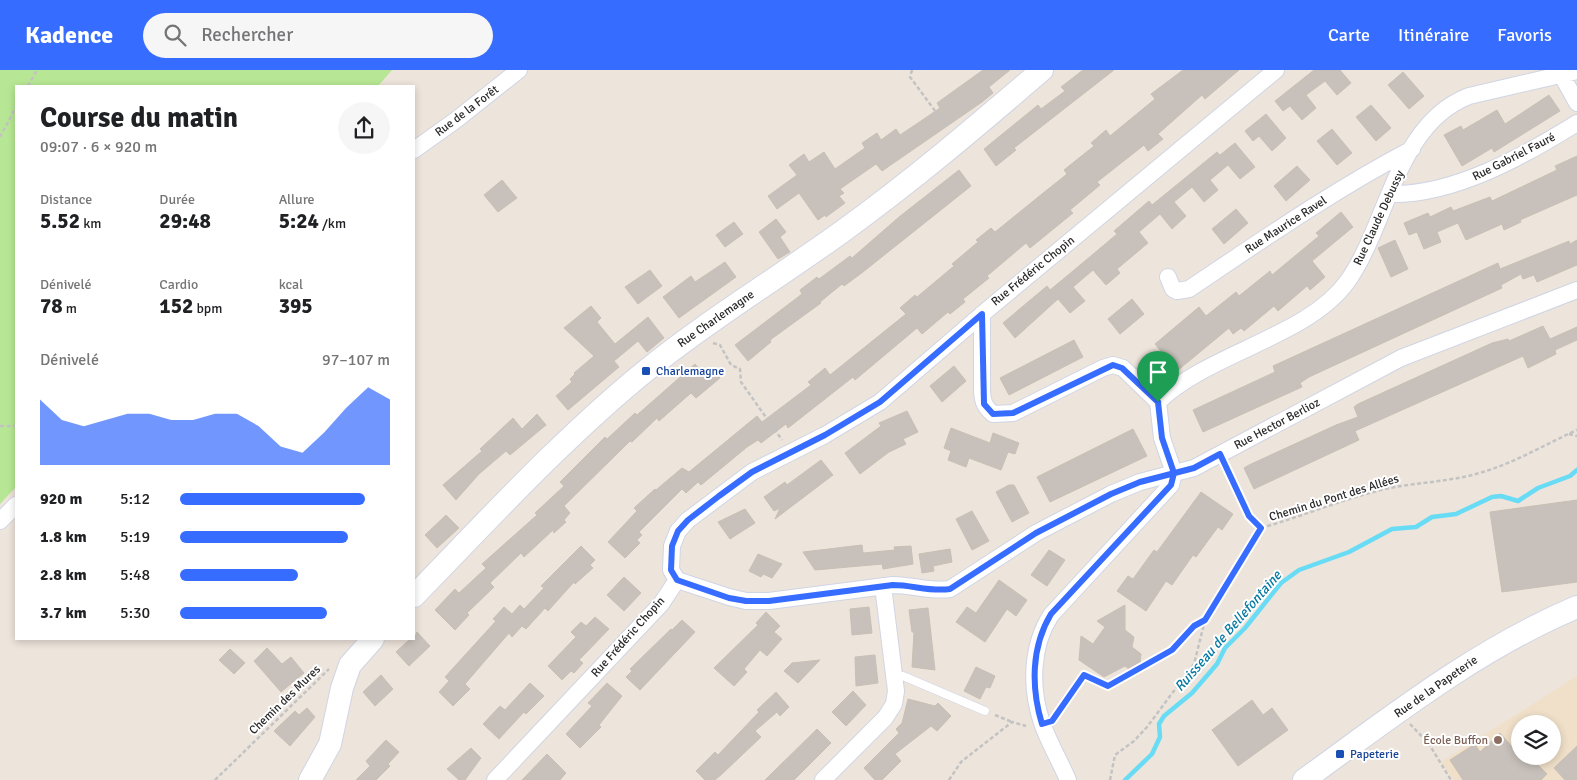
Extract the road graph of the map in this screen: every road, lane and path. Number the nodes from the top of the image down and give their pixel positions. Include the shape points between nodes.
1 (37, 70) edge
2 (519, 70) edge
3 (912, 70) edge
4 (1042, 70) edge
5 (1276, 70) edge
6 (1569, 73) edge
7 (29, 85) edge
8 (1577, 103) edge
9 (15, 109) edge
10 (1577, 123) edge
11 (0, 137) edge
12 (959, 142) junction
13 (1412, 148) junction
14 (415, 149) edge
15 (1389, 194) junction
16 (1168, 277) dead end
17 (1577, 290) edge
18 (982, 314) junction
19 (695, 332) junction
20 (1158, 402) junction
21 (0, 426) edge
22 (15, 426) edge
23 (1577, 430) edge
24 (1569, 434) junction
25 (1577, 436) edge
26 (790, 451) junction
27 (1220, 454) junction
28 (1174, 473) junction
29 (15, 506) edge
30 (0, 521) edge
31 (1261, 528) junction
32 (677, 580) junction
33 (883, 586) junction
34 (415, 595) edge
35 (1577, 607) edge
36 (1205, 620) junction
37 (372, 640) edge
38 (332, 666) dead end
39 (894, 676) junction
40 (1407, 707) junction
41 (985, 711) joint
42 (1012, 722) junction
43 (1042, 724) junction
44 (215, 780) edge
45 (310, 780) edge
46 (495, 780) edge
47 (823, 780) edge
48 (949, 780) edge
49 (1068, 780) edge
50 (1110, 780) edge
51 (1304, 780) edge
52 (1451, 780) edge

1 - 7 path
2 - 14 street, Rue de la Forêt
3 - 12 path via 910,77
4 - 12 street, Rue Charlemagne
5 - 18 street, Rue Frédéric Chopin
6 - 8 street
6 - 13 street, Rue Claude Debussy via 1452,102 1429,124
9 - 11 path
10 - 15 street, Rue Gabriel Fauré via 1490,172 1467,181
12 - 19 street, Rue Charlemagne via 843,231
13 - 15 street, Rue Claude Debussy
13 - 16 street, Rue Maurice Ravel via 1290,221 1189,290 1173,289
15 - 20 street, Rue Claude Debussy via 1359,263 1331,300 1313,314 1205,370
17 - 27 street, Rue Hector Berlioz via 1401,358
18 - 20 street via 984,404 993,414 1013,413 1113,365 1122,368
18 - 26 street, Rue Frédéric Chopin via 880,402 825,435
19 - 26 path via 708,342 720,345 730,365 740,369 741,382
19 - 34 street, Rue Charlemagne via 579,431
20 - 28 street via 1162,438
21 - 22 path
23 - 24 path, Chemin du Pont des Allées
24 - 25 path
24 - 31 path, Chemin du Pont des Allées via 1485,472 1384,490
26 - 32 street, Rue Frédéric Chopin via 752,472 683,526 672,546 670,558 671,570
27 - 28 street, Rue Hector Berlioz via 1194,468
27 - 31 path, Chemin du Pont des Allées via 1249,516
28 - 33 street, Rue Hector Berlioz via 1111,494 1036,533 950,589 938,591 909,585
28 - 43 street via 1171,485 1051,614 1042,629 1034,671
29 - 30 street
31 - 36 path
32 - 33 street, Rue Hector Berlioz via 746,601 769,601
32 - 46 street, Rue Frédéric Chopin via 661,604
33 - 39 street
35 - 40 street, Rue de la Papeterie via 1501,644
36 - 43 path via 1194,626 1172,650 1108,686 1084,675 1052,721
36 - 50 path via 1194,664 1147,727 1115,755
37 - 45 street via 350,665 330,744
38 - 44 path, Chemin des Mures
39 - 41 lane via 903,676
39 - 47 street via 895,699 890,711
40 - 51 street, Rue de la Papeterie
40 - 52 path via 1406,721 1428,744
41 - 42 path
42 - 43 path via 1031,727
42 - 48 path via 961,762
43 - 49 street

